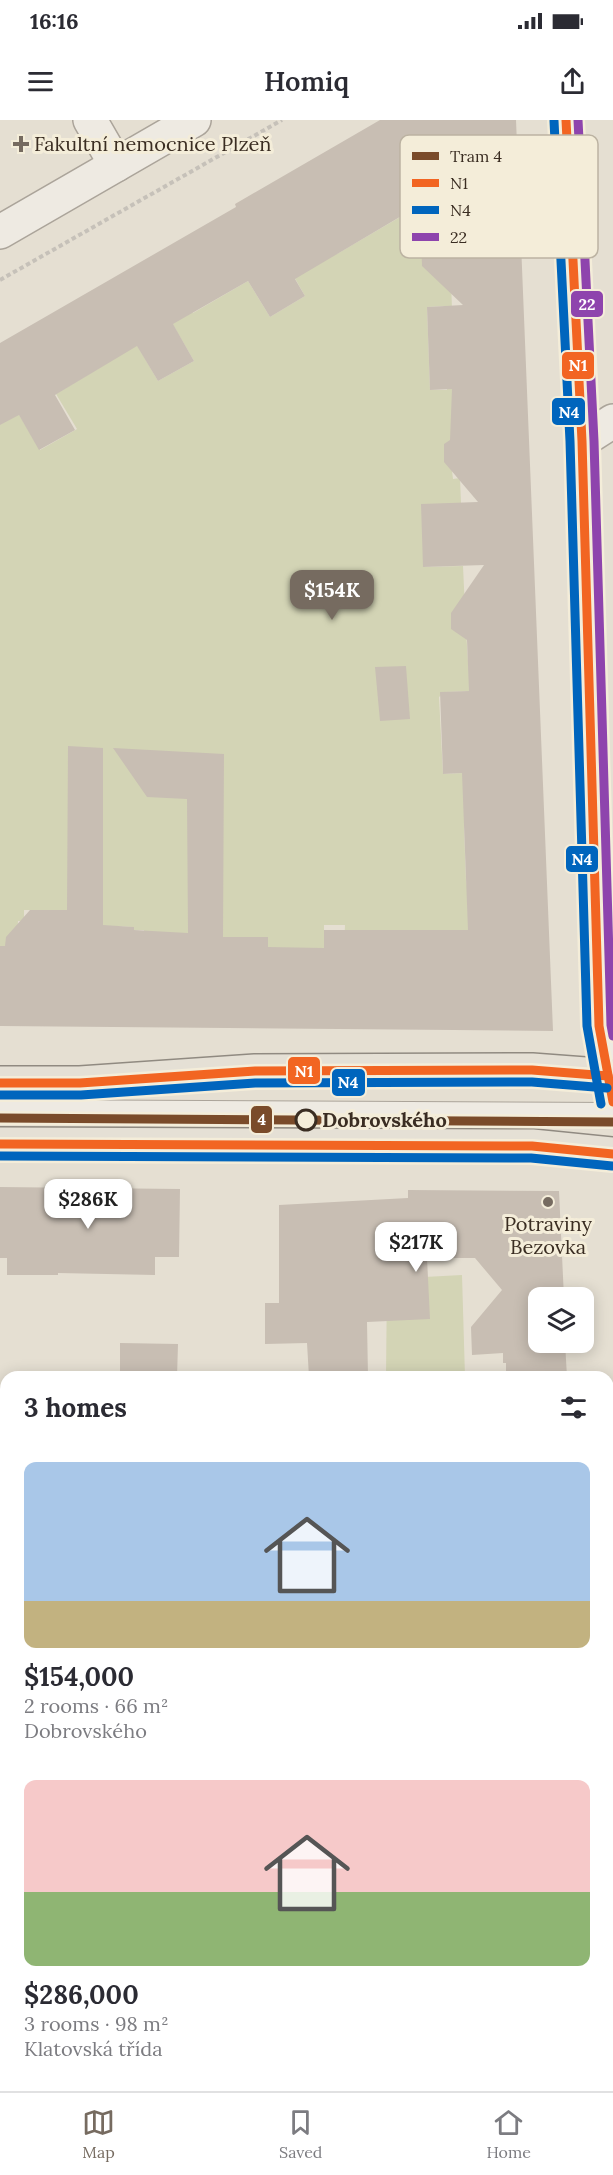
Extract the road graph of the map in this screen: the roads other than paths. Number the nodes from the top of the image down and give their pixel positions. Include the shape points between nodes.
1 (90, 120) edge
2 (194, 120) edge
3 (566, 120) edge
4 (567, 135) edge
5 (116, 165) junction
6 (0, 232) edge
7 (579, 258) edge
8 (613, 421) edge
9 (597, 441) edge
10 (0, 1083) edge
11 (612, 1085) edge
12 (0, 1110) edge
13 (613, 1113) edge
14 (0, 1144) edge
15 (613, 1154) edge

1 - 5 street
2 - 5 street
3 - 4 street
5 - 6 street
7 - 9 street
8 - 9 street
9 - 11 street via 599,1026
10 - 11 main road via 80,1083 255,1071 532,1070
12 - 13 lane
14 - 15 main road via 523,1146

